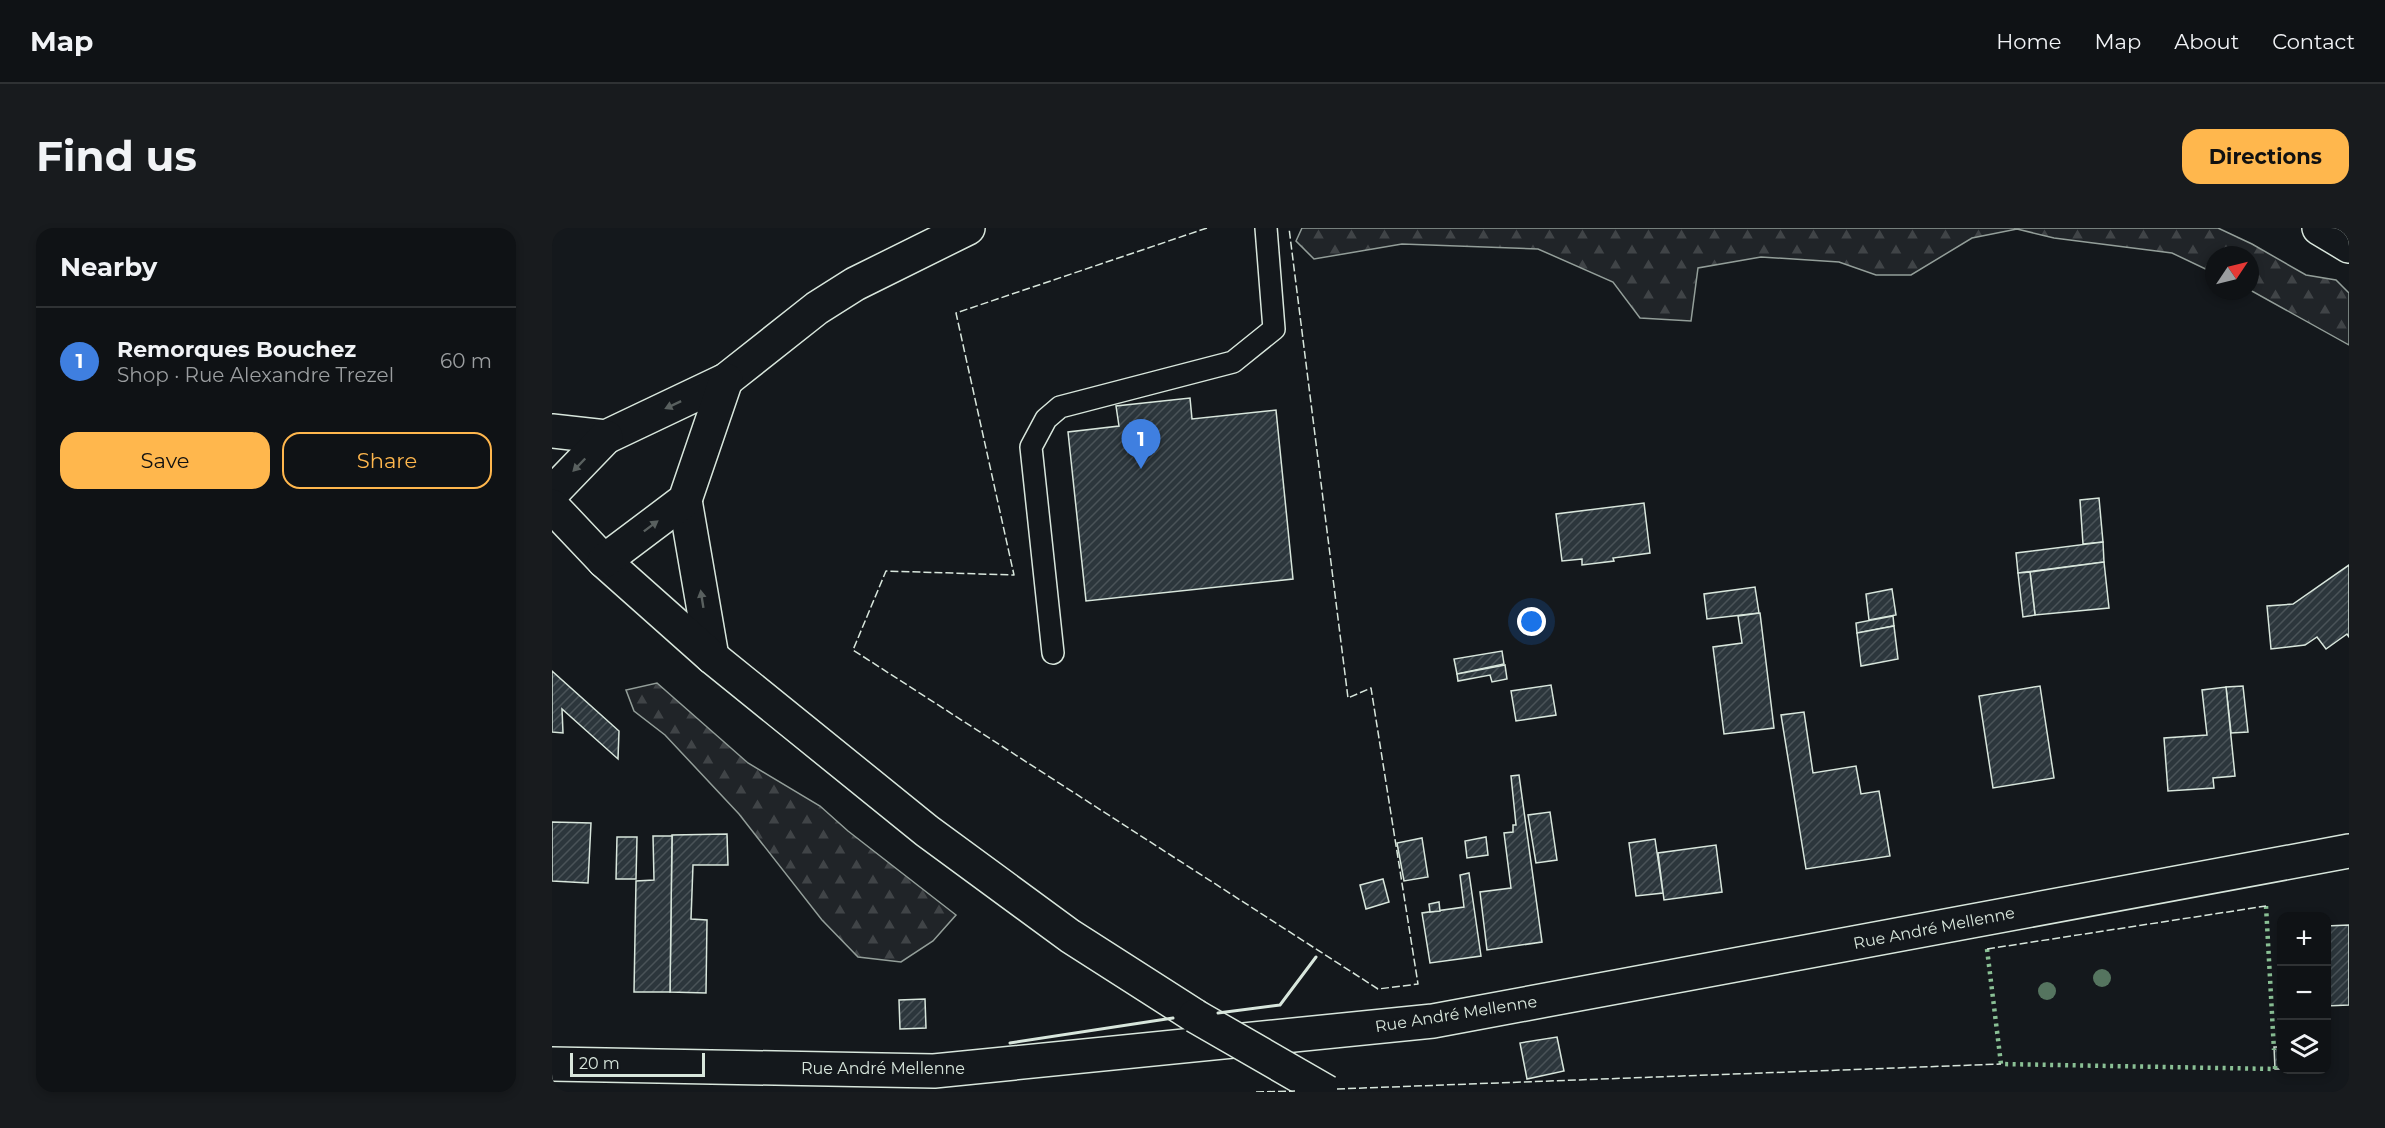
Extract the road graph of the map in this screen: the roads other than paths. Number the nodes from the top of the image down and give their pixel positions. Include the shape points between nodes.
1 (968, 228) edge
2 (1266, 228) edge
3 (2319, 228) edge
4 (2349, 246) edge
5 (726, 380) junction
6 (552, 431) edge
7 (606, 437) junction
8 (552, 493) edge
9 (686, 500) junction
10 (552, 506) edge
11 (604, 561) junction
12 (1053, 653) dead end
13 (712, 657) junction
14 (2349, 851) edge
15 (552, 1064) edge
16 (1327, 1092) edge

1 - 5 street via 855,284 817,308
2 - 12 lane via 1274,329 1233,362 1060,407 1046,419 1030,447
3 - 4 street
5 -> 7 street
5 - 9 street
6 - 7 street
7 -> 8 street
11 -> 9 street
13 -> 9 street
10 - 11 street
11 - 13 street
13 - 16 street, bridge via 936,838 1070,936 1195,1016
14 - 15 street, Rue André Mellenne via 1433,1021 934,1071

